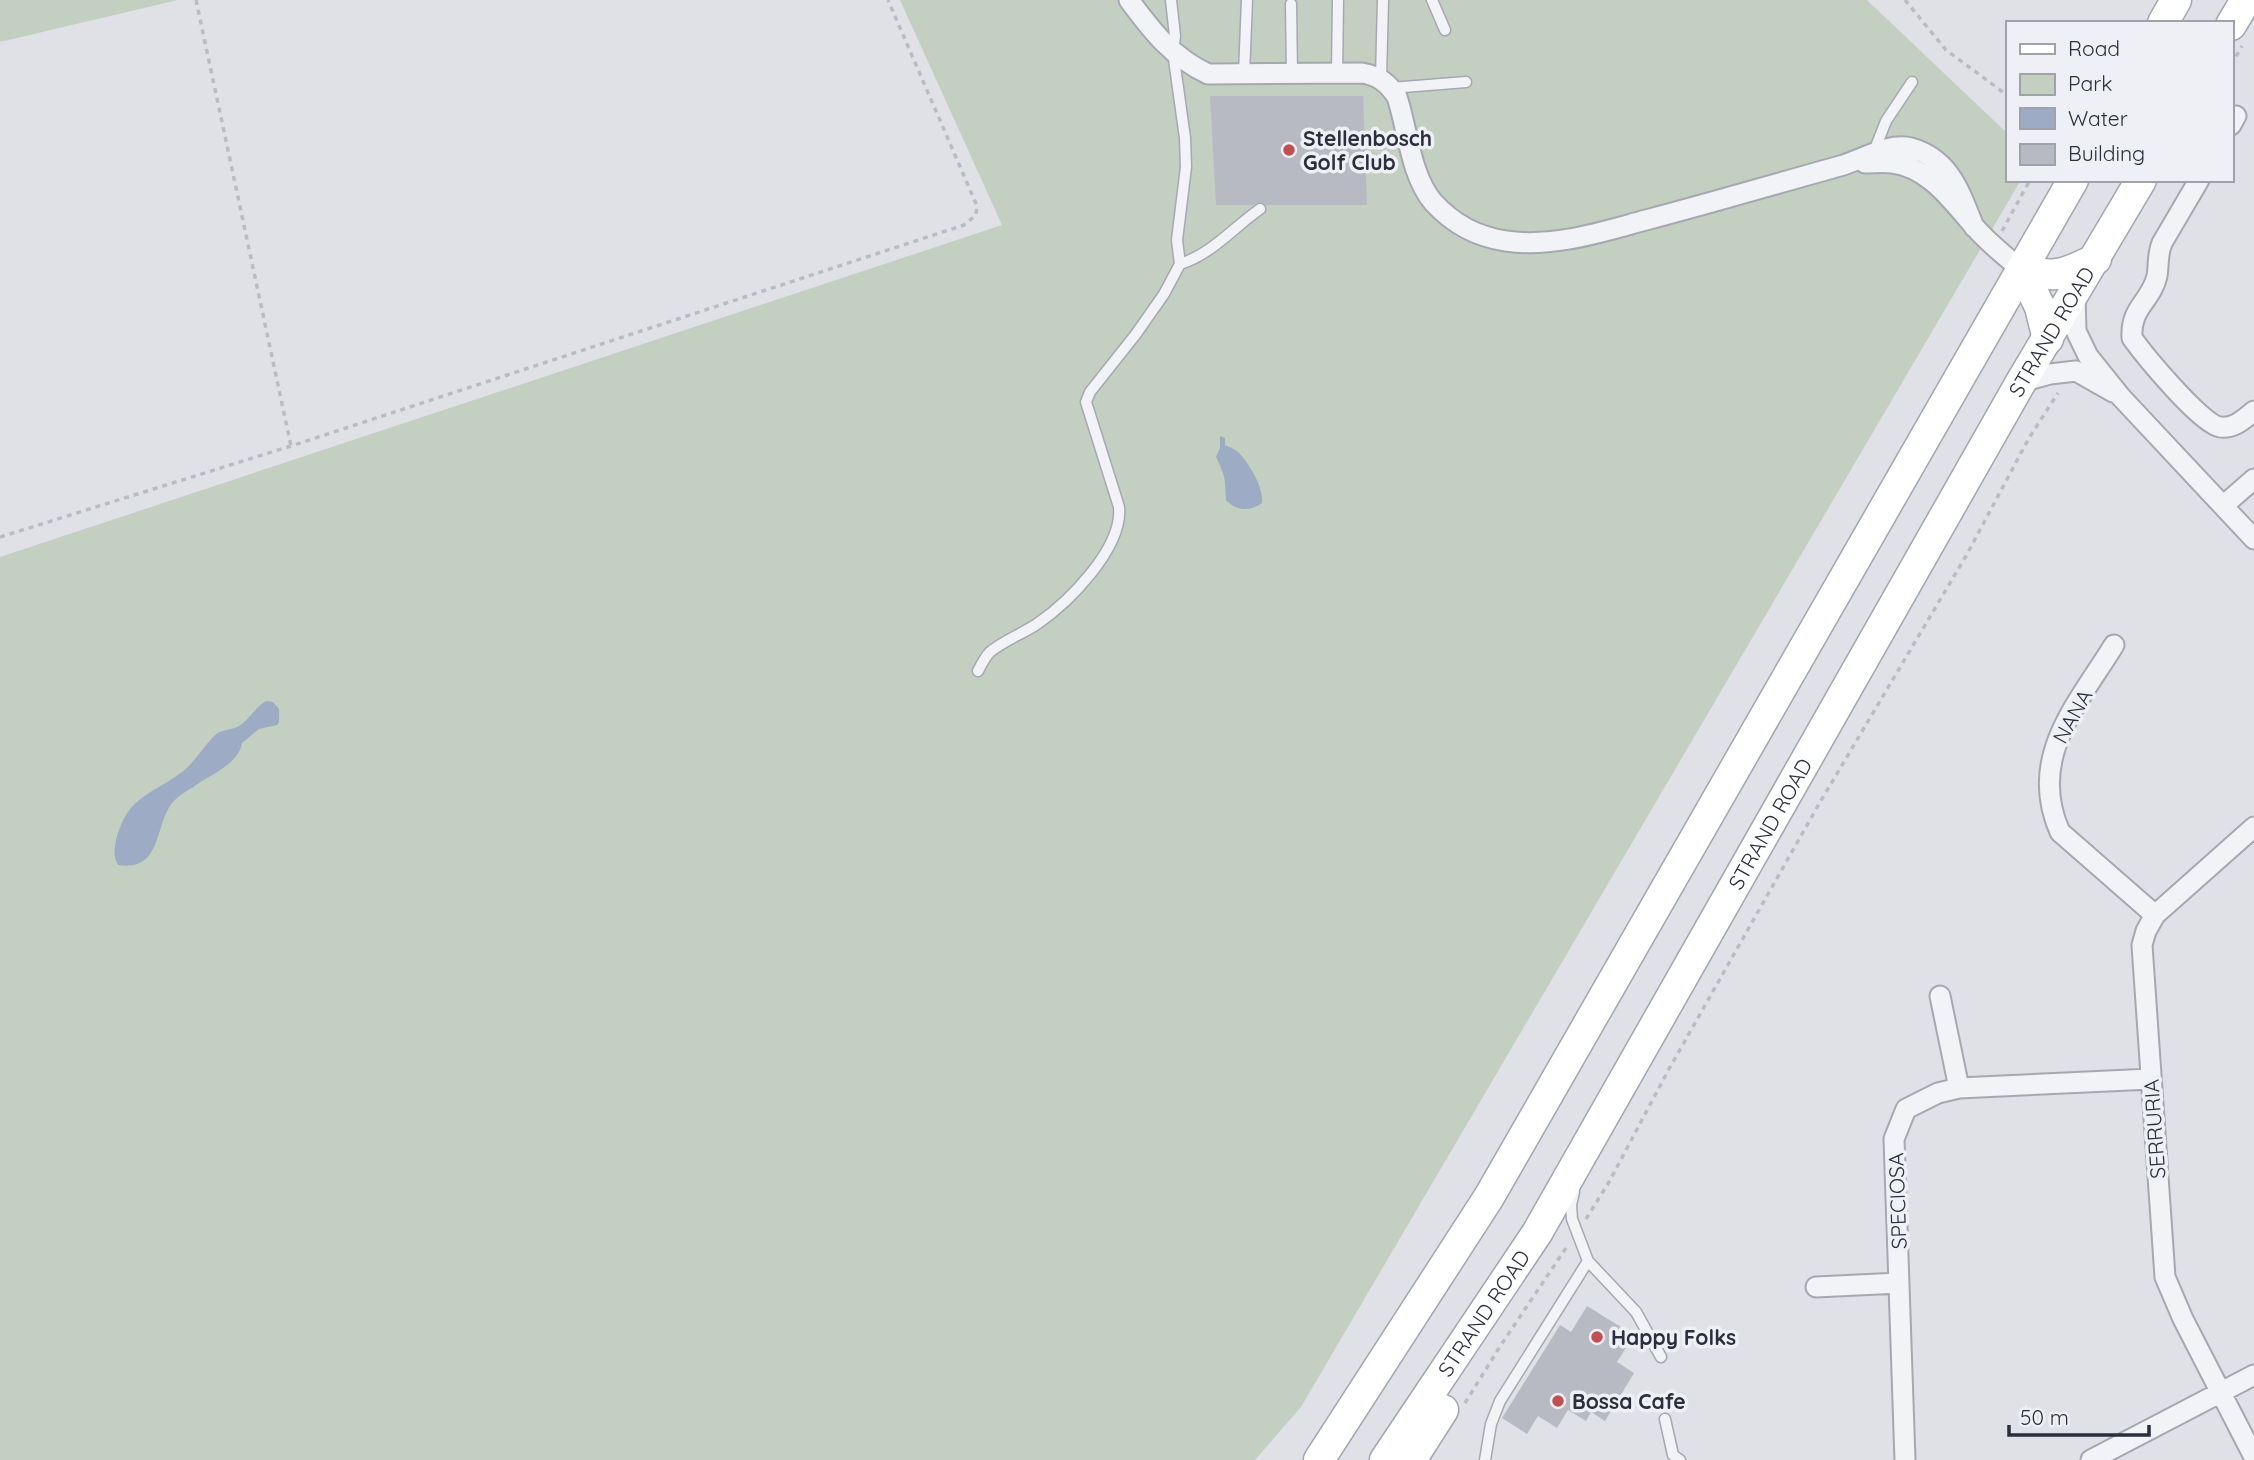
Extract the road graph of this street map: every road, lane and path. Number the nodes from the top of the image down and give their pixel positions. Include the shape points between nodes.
1 (196, 0) edge
2 (888, 0) edge
3 (1129, 0) edge
4 (1171, 0) edge
5 (1247, 0) edge
6 (1338, 0) edge
7 (1383, 0) edge
8 (1432, 0) edge
9 (1905, 0) edge
10 (2176, 0) edge
11 (2246, 0) edge
12 (1291, 4) dead end
13 (2164, 21) edge
14 (2233, 22) edge
15 (1445, 30) dead end
16 (1173, 52) junction
17 (1244, 74) junction
18 (1292, 74) junction
19 (1337, 74) junction
20 (1466, 82) dead end
21 (1913, 82) dead end
22 (1386, 83) junction
23 (2006, 94) edge
24 (1872, 155) junction
25 (1853, 162) junction
26 (2029, 182) edge
27 (2072, 182) edge
28 (2140, 182) edge
29 (2198, 182) edge
30 (1260, 209) dead end
31 (1974, 226) junction
32 (1993, 247) junction
33 (2096, 259) junction
34 (1181, 264) junction
35 (2022, 270) junction
36 (2075, 292) junction
37 (2048, 339) junction
38 (2021, 382) junction
39 (2063, 387) dead end
40 (2120, 396) junction
41 (2254, 411) edge
42 (291, 446) junction
43 (2254, 479) edge
44 (2223, 506) junction
45 (0, 537) edge
46 (2254, 539) edge
47 (2114, 645) dead end
48 (978, 671) dead end
49 (2254, 827) edge
50 (2155, 915) junction
51 (1940, 996) dead end
52 (2151, 1079) junction
53 (1959, 1088) junction
54 (1585, 1147) junction
55 (1582, 1226) dead end
56 (1571, 1241) dead end
57 (1588, 1261) junction
58 (1899, 1283) junction
59 (1816, 1287) dead end
60 (1461, 1347) junction
61 (1661, 1357) dead end
62 (2254, 1376) edge
63 (2221, 1392) junction
64 (1460, 1411) dead end
65 (1665, 1419) dead end
66 (2254, 1457) edge
67 (1319, 1460) edge
68 (1385, 1460) edge
69 (1411, 1460) edge
70 (1485, 1460) edge
71 (1680, 1460) edge
72 (1905, 1460) edge
73 (2091, 1460) edge

1 - 42 path
2 - 42 path via 977,206 976,215 964,225
3 - 16 street
4 - 16 lane
5 - 17 lane
6 - 19 lane
7 - 22 lane
8 - 15 lane
9 - 23 path via 1946,50
10 - 13 main road
11 - 14 main road
12 - 18 lane
16 - 17 street via 1208,74
16 - 34 lane via 1185,148 1177,240
17 - 18 street
18 - 19 street
19 - 22 street via 1362,74
20 - 22 lane
21 - 24 lane via 1886,121
22 - 25 street via 1401,109 1420,179 1432,200 1455,223 1508,242 1573,239
24 - 25 street
24 - 31 street via 1889,148 1908,148 1942,164 1955,180
25 - 31 street via 1893,163 1912,170 1947,195
26 - 32 path
27 - 35 main road
28 - 33 main road, STRAND ROAD
29 - 41 street via 2162,243 2156,278 2136,312 2132,338 2211,424 2233,426
30 - 34 lane via 1195,259
31 - 32 street
32 - 35 street
33 - 35 main road via 2047,276
33 - 36 main road, STRAND ROAD
34 - 48 lane via 1136,334 1087,397 1118,507 1114,535 1092,572 1071,595 1039,623 991,651
35 - 37 main road via 2040,307
35 - 67 main road via 1489,1198
36 - 37 main road, STRAND ROAD
36 - 40 street via 2077,331 2088,356
37 - 38 main road, STRAND ROAD
38 - 40 street via 2077,372
38 - 54 main road, STRAND ROAD
39 - 55 path via 2029,438 1966,556 1819,804
40 - 44 street
42 - 45 path
43 - 44 street
44 - 46 street
47 - 50 street, NANA via 2055,744 2049,795 2060,832
49 - 50 street, SERRURIA
50 - 52 street, SERRURIA via 2142,945
51 - 53 street
52 - 53 street, SPECIOSA
52 - 63 street, SERRURIA via 2165,1277
53 - 58 street, SPECIOSA via 1906,1109 1894,1139
54 - 57 lane via 1572,1219
54 - 60 main road, STRAND ROAD via 1537,1233
56 - 64 path
57 - 61 lane via 1636,1312
57 - 70 lane via 1500,1401
58 - 59 street
58 - 72 street, SPECIOSA
60 - 68 main road, STRAND ROAD
60 - 69 main road via 1452,1396
62 - 63 street
63 - 66 street, SERRURIA
63 - 73 street
65 - 71 lane via 1673,1455

